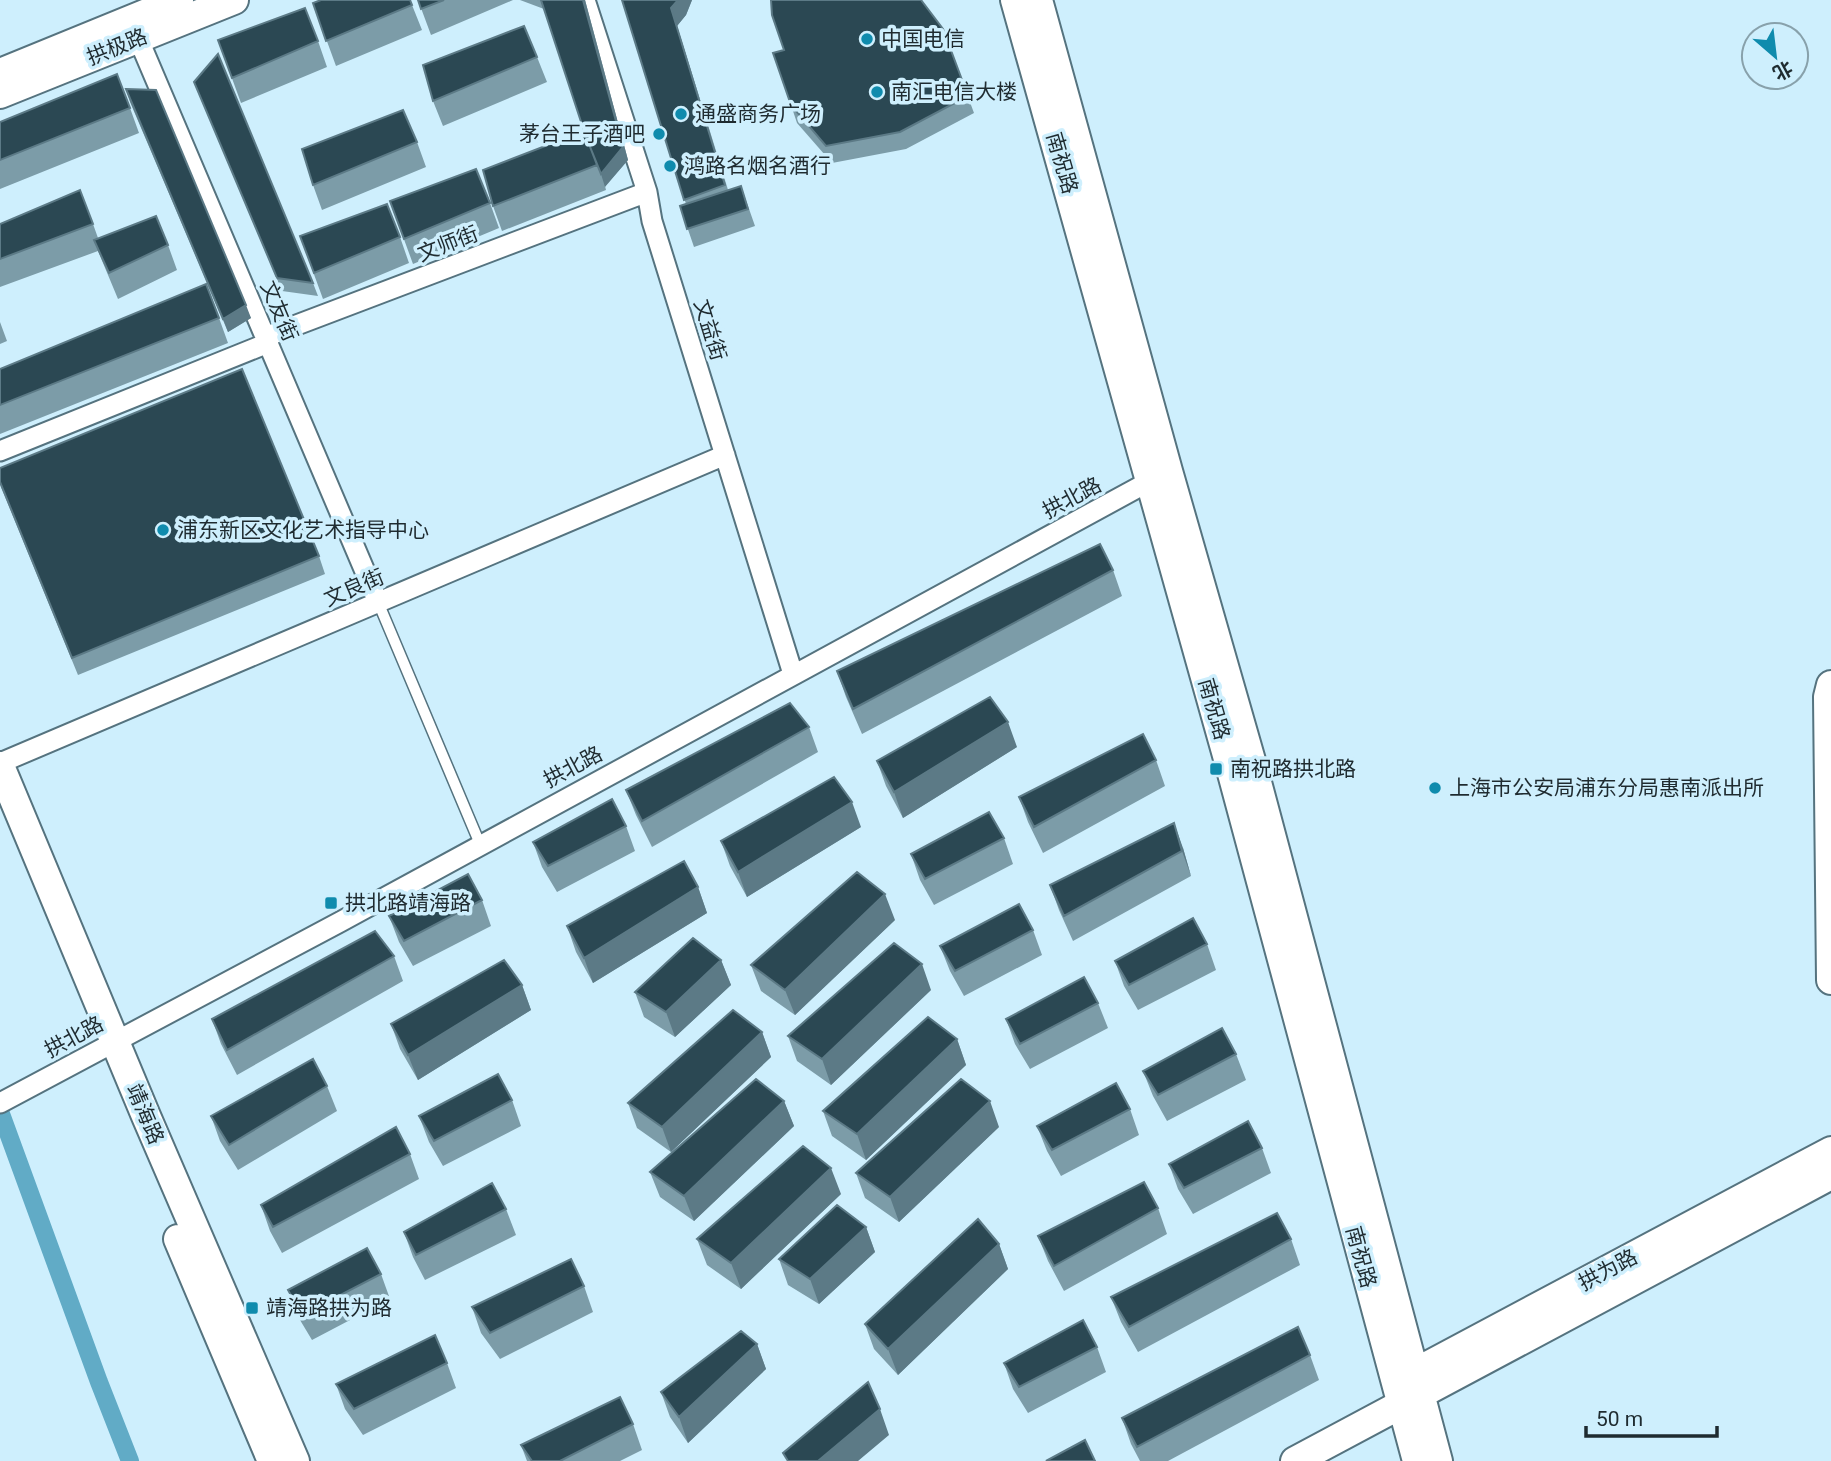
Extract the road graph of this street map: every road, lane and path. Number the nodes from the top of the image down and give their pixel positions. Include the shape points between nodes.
1 (179, 0) edge
2 (234, 0) edge
3 (585, 0) edge
4 (1015, 0) edge
5 (1038, 0) edge
6 (138, 38) junction
7 (0, 73) edge
8 (0, 94) edge
9 (647, 192) junction
10 (267, 340) junction
11 (0, 451) edge
12 (725, 455) junction
13 (1159, 477) junction
14 (378, 602) junction
15 (793, 674) junction
16 (1831, 685) edge
17 (0, 764) edge
18 (0, 813) edge
19 (480, 844) junction
20 (1831, 980) edge
21 (107, 1045) junction
22 (0, 1103) edge
23 (1831, 1151) edge
24 (1831, 1175) edge
25 (1412, 1390) junction
26 (272, 1461) edge
27 (295, 1461) edge
28 (1295, 1461) edge
29 (1417, 1461) edge
30 (1438, 1461) edge

1 - 7 main road, 拱极路
2 - 6 main road, 拱极路
3 - 9 street, 文益街
4 - 13 main road, 南祝路
5 - 13 main road, 南祝路
6 - 8 main road, 拱极路
6 - 10 street, 文友街
9 - 10 street, 文师街
9 - 12 street, 文益街
10 - 11 street, 文师街
10 - 14 street, 文友街
12 - 14 street, 文良街
12 - 15 street, 文益街
13 - 15 street, 拱北路
13 - 25 main road, 南祝路 via 1257,785
14 - 17 street, 文良街
14 - 19 lane
15 - 19 street, 拱北路
16 - 20 main road
17 - 21 main road, 靖海路
18 - 21 main road, 靖海路
19 - 21 street, 拱北路
21 - 22 street, 拱北路
21 - 26 main road, 靖海路
21 - 27 main road, 靖海路
23 - 25 main road, 拱为路
24 - 25 main road, 拱为路
25 - 28 main road, 拱为路
25 - 29 main road, 南祝路
25 - 30 main road, 南祝路

